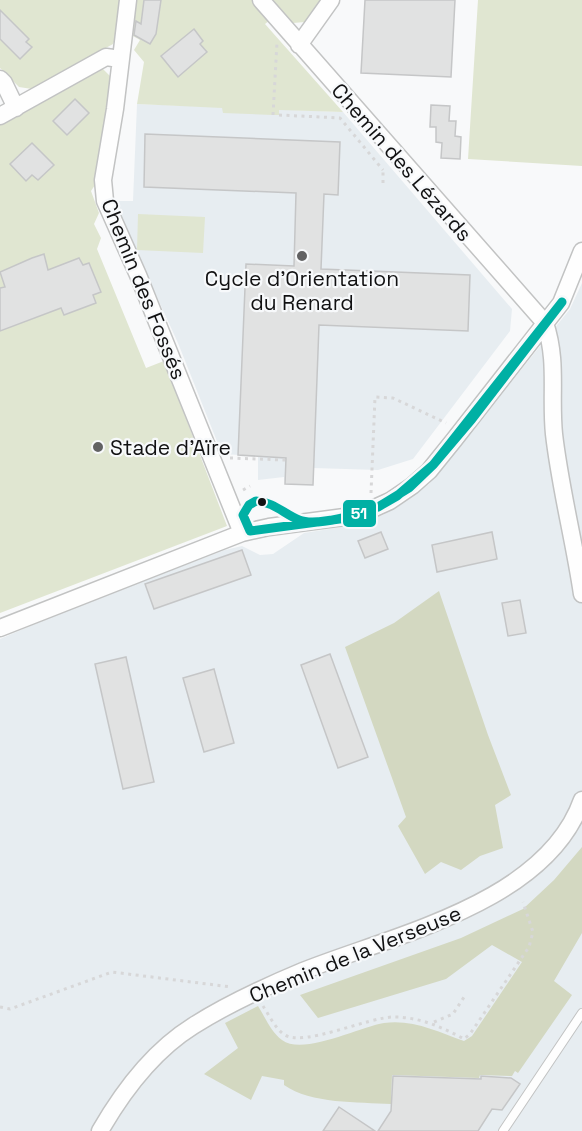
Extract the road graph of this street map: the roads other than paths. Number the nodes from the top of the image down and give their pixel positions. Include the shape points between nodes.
1 (128, 0) edge
2 (261, 0) edge
3 (331, 0) edge
4 (299, 45) junction
5 (120, 59) junction
6 (0, 79) edge
7 (15, 108) junction
8 (0, 116) edge
9 (582, 251) edge
10 (545, 323) junction
11 (305, 522) junction
12 (246, 532) junction
13 (582, 588) edge
14 (0, 628) edge
15 (582, 800) edge
16 (582, 1013) edge
17 (100, 1131) edge
18 (503, 1131) edge

1 - 5 street, Chemin des Fossés
2 - 4 street, Chemin des Lézards
3 - 4 street
4 - 10 street, Chemin des Lézards
5 - 7 street via 106,57
5 - 12 street, Chemin des Fossés via 103,180 105,201
6 - 7 street
7 - 8 street
9 - 10 street via 561,303
10 - 11 street via 429,471 412,486 359,515
10 - 13 street via 554,361 554,432
11 - 12 street
11 - 12 lane via 272,504 254,502 243,515
12 - 14 street
15 - 17 street, Chemin de la Verseuse via 554,847 499,892 451,917 301,972 191,1027 163,1050 128,1089
16 - 18 lane

